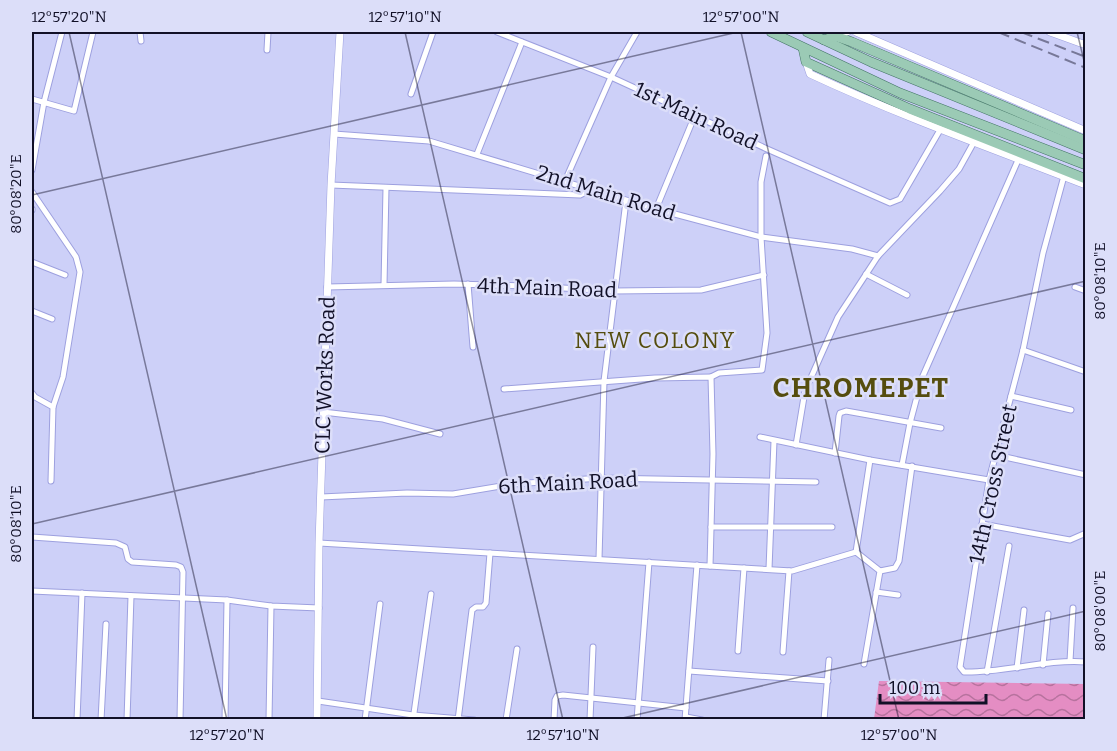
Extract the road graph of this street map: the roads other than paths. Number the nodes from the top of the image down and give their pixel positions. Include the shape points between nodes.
1 (62, 32) edge
2 (93, 32) edge
3 (140, 32) edge
4 (268, 32) edge
5 (340, 32) edge
6 (433, 32) edge
7 (497, 32) edge
8 (637, 32) edge
9 (771, 32) edge
10 (807, 32) edge
11 (847, 32) edge
12 (856, 32) edge
13 (1050, 32) edge
14 (835, 36) junction
15 (824, 40) junction
16 (141, 41) dead end
17 (522, 42) junction
18 (1086, 45) edge
19 (803, 48) junction
20 (267, 51) dead end
21 (806, 62) junction
22 (611, 77) junction
23 (411, 93) dead end
24 (32, 99) edge
25 (44, 102) junction
26 (695, 115) junction
27 (940, 130) junction
28 (1086, 131) edge
29 (334, 134) junction
30 (1086, 141) edge
31 (974, 142) junction
32 (1086, 150) edge
33 (477, 154) junction
34 (766, 156) dead end
35 (1019, 158) junction
36 (1086, 165) edge
37 (32, 170) edge
38 (1064, 176) junction
39 (1086, 179) edge
40 (565, 181) junction
41 (331, 185) junction
42 (1086, 185) edge
43 (386, 188) junction
44 (590, 190) junction
45 (32, 192) edge
46 (626, 201) junction
47 (656, 209) junction
48 (761, 237) junction
49 (878, 256) junction
50 (32, 262) edge
51 (866, 274) junction
52 (64, 275) dead end
53 (764, 275) junction
54 (468, 284) junction
55 (384, 285) junction
56 (327, 287) junction
57 (1075, 287) dead end
58 (614, 291) junction
59 (1086, 291) edge
60 (907, 295) dead end
61 (32, 311) edge
62 (51, 319) dead end
63 (473, 347) dead end
64 (1023, 350) junction
65 (1086, 372) edge
66 (711, 377) junction
67 (604, 381) junction
68 (504, 389) dead end
69 (32, 393) edge
70 (1011, 396) junction
71 (53, 407) junction
72 (1071, 410) dead end
73 (324, 412) junction
74 (910, 423) junction
75 (940, 428) dead end
76 (440, 434) dead end
77 (760, 437) dead end
78 (774, 441) junction
79 (796, 445) junction
80 (835, 453) junction
81 (996, 455) junction
82 (870, 460) junction
83 (902, 465) junction
84 (912, 466) junction
85 (1086, 475) edge
86 (601, 478) junction
87 (712, 479) junction
88 (989, 480) junction
89 (51, 481) dead end
90 (773, 481) junction
91 (816, 482) dead end
92 (321, 497) junction
93 (982, 524) junction
94 (711, 527) junction
95 (832, 527) dead end
96 (771, 528) junction
97 (1086, 533) edge
98 (32, 537) edge
99 (320, 543) junction
100 (1009, 546) dead end
101 (856, 552) junction
102 (490, 553) junction
103 (599, 559) junction
104 (649, 562) junction
105 (697, 566) junction
106 (710, 566) junction
107 (744, 568) junction
108 (769, 569) junction
109 (789, 571) junction
110 (880, 571) junction
111 (32, 591) edge
112 (876, 592) junction
113 (82, 593) junction
114 (431, 594) dead end
115 (898, 595) dead end
116 (131, 596) junction
117 (183, 598) junction
118 (227, 600) junction
119 (380, 604) dead end
120 (271, 606) junction
121 (319, 608) junction
122 (1073, 608) dead end
123 (1024, 610) dead end
124 (1048, 614) dead end
125 (106, 624) dead end
126 (593, 647) dead end
127 (517, 649) dead end
128 (738, 651) dead end
129 (783, 652) dead end
130 (829, 660) dead end
131 (1070, 661) junction
132 (1086, 662) edge
133 (864, 664) dead end
134 (1043, 665) junction
135 (1017, 668) junction
136 (689, 670) junction
137 (987, 672) junction
138 (828, 681) junction
139 (591, 698) junction
140 (318, 701) junction
141 (638, 704) junction
142 (366, 708) junction
143 (686, 708) junction
144 (413, 717) edge
145 (685, 718) edge
146 (459, 719) edge
147 (77, 720) edge
148 (101, 720) edge
149 (128, 720) edge
150 (180, 720) edge
151 (225, 720) edge
152 (269, 720) edge
153 (317, 720) edge
154 (365, 720) edge
155 (474, 720) edge
156 (506, 720) edge
157 (554, 720) edge
158 (590, 720) edge
159 (637, 720) edge
160 (702, 720) edge
161 (824, 720) edge

1 - 25 street
2 - 25 street via 74,111
3 - 16 street
4 - 20 street
5 - 29 street, CLC Works Road
6 - 23 street
7 - 17 street, 1st Main Road
8 - 22 street
9 - 19 main road
10 - 15 main road
11 - 14 street
12 - 28 street
13 - 18 street
14 - 15 main road
14 - 30 main road
15 - 32 main road
17 - 22 street, 1st Main Road
17 - 33 street
19 - 21 main road
19 - 36 main road via 900,93
21 - 27 street via 810,74
21 - 39 main road via 910,109
22 - 26 street, 1st Main Road
22 - 40 street
24 - 25 street
25 - 37 street
26 - 27 street, 1st Main Road via 893,203 900,199
26 - 47 street
27 - 31 street
29 - 33 street, 2nd Main Road via 429,141
29 - 41 street, CLC Works Road
31 - 35 street
31 - 49 street via 959,169
33 - 40 street, 2nd Main Road
34 - 48 street
35 - 38 street
35 - 74 street via 922,378
38 - 42 street
38 - 64 street, 14th Cross Street
40 - 44 street, 2nd Main Road
41 - 43 street
41 - 56 street, CLC Works Road
43 - 44 street via 580,195
43 - 55 street
44 - 46 street, 2nd Main Road
45 - 71 street via 76,257 80,272 63,377
46 - 47 street, 2nd Main Road
46 - 58 street
47 - 48 street, 2nd Main Road
48 - 49 street, 2nd Main Road
48 - 53 street
49 - 51 street
50 - 52 street
51 - 60 street
51 - 79 street via 838,317 805,391
53 - 58 street, 4th Main Road via 701,290
53 - 66 street via 767,333 762,370 718,373
54 - 55 street, 4th Main Road
54 - 58 street, 4th Main Road
54 - 63 street
55 - 56 street, 4th Main Road
56 - 73 street, CLC Works Road
57 - 59 street
58 - 67 street
61 - 62 street
64 - 65 street
64 - 70 street, 14th Cross Street
66 - 67 street
66 - 87 street
67 - 68 street
67 - 86 street
69 - 71 street
70 - 72 street
70 - 81 street, 14th Cross Street
71 - 89 street
73 - 76 street via 383,419
73 - 92 street, CLC Works Road
74 - 75 street
74 - 80 street via 842,412
74 - 83 street
77 - 78 street
78 - 79 street
78 - 90 street
79 - 80 street
80 - 82 street
81 - 85 street
81 - 88 street, 14th Cross Street
82 - 83 street
82 - 101 street
83 - 84 street
84 - 88 street
84 - 110 street via 899,561 895,567
86 - 87 street, 6th Main Road
86 - 92 street, 6th Main Road via 513,484 453,494
86 - 103 street
87 - 90 street, 6th Main Road
87 - 94 street
88 - 93 street, 14th Cross Street
90 - 91 street, 6th Main Road
90 - 96 street
92 - 99 street, CLC Works Road
93 - 97 street via 1070,540
93 - 137 street, 14th Cross Street via 960,667 964,672
94 - 96 street
94 - 106 street
95 - 96 street
96 - 108 street
98 - 117 street via 116,543 125,547 132,562 181,567
99 - 102 street
99 - 121 street, CLC Works Road
100 - 137 street
101 - 109 street
101 - 110 street
102 - 103 street
102 - 146 street via 486,603 472,610
103 - 104 street
104 - 105 street
104 - 141 street
105 - 106 street
105 - 136 street
106 - 107 street
107 - 108 street
107 - 128 street
108 - 109 street
109 - 129 street
110 - 112 street
111 - 113 street
112 - 115 street
112 - 133 street
113 - 116 street
113 - 147 street
114 - 144 street
116 - 117 street
116 - 149 street
117 - 118 street
117 - 150 street
118 - 120 street
118 - 151 street
119 - 142 street
120 - 121 street
120 - 152 street
121 - 140 street, CLC Works Road
122 - 131 street
123 - 135 street
124 - 134 street
125 - 148 street
126 - 139 street
127 - 156 street
130 - 138 street
131 - 132 street, 14th Cross Street
131 - 134 street, 14th Cross Street
134 - 135 street, 14th Cross Street
135 - 137 street, 14th Cross Street
136 - 138 street
136 - 143 street
138 - 161 street
139 - 141 street
139 - 157 street via 557,696
139 - 158 street
140 - 142 street
140 - 153 street, CLC Works Road
141 - 143 street
141 - 159 street
142 - 144 street
142 - 154 street
143 - 145 street
144 - 146 street
145 - 160 street
146 - 155 street

